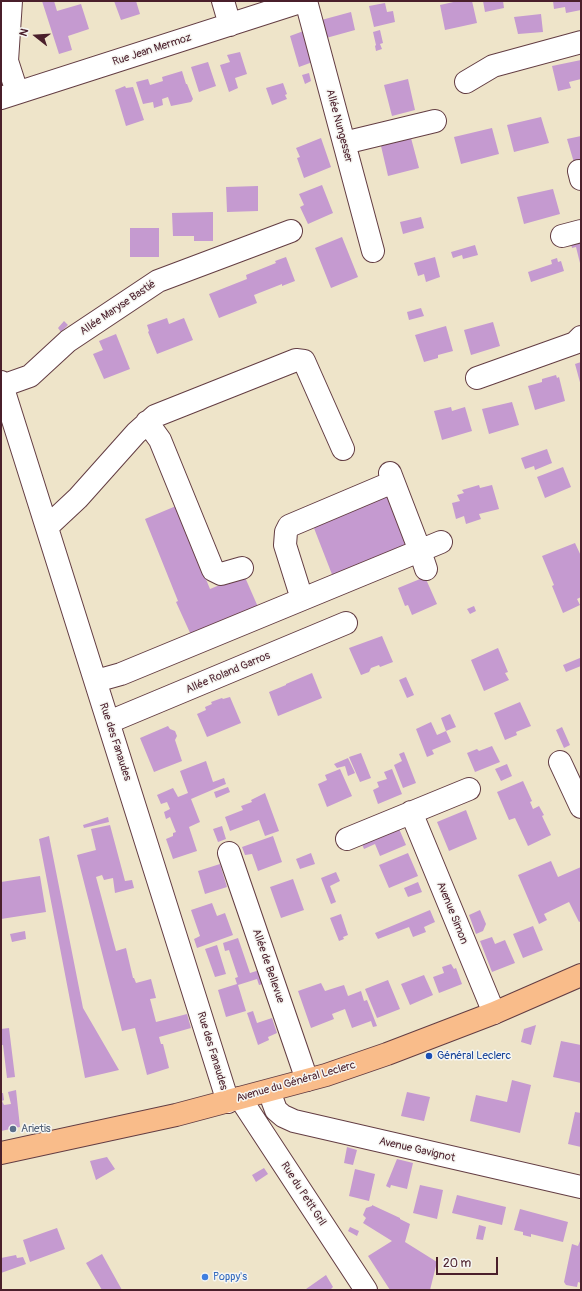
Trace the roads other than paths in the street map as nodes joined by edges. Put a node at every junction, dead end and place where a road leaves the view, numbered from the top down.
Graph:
1 (11, 1) edge
2 (223, 1) edge
3 (304, 1) edge
4 (230, 25) junction
5 (581, 42) edge
6 (466, 82) dead end
7 (9, 95) edge
8 (435, 121) dead end
9 (344, 143) junction
10 (291, 231) dead end
11 (373, 251) dead end
12 (581, 337) edge
13 (477, 378) dead end
14 (2, 384) edge
15 (142, 427) junction
16 (344, 448) dead end
17 (47, 527) junction
18 (441, 542) dead end
19 (423, 560) junction
20 (242, 568) dead end
21 (302, 599) junction
22 (346, 623) dead end
23 (96, 681) junction
24 (109, 722) junction
25 (560, 762) dead end
26 (469, 789) dead end
27 (581, 807) edge
28 (411, 812) junction
29 (347, 840) dead end
30 (229, 852) dead end
31 (581, 975) edge
32 (494, 1013) junction
33 (307, 1080) junction
34 (269, 1091) junction
35 (234, 1100) junction
36 (1, 1153) edge
37 (581, 1187) edge
38 (366, 1290) edge

1 - 7 street
2 - 4 street
3 - 4 street, Rue Jean Mermoz
3 - 9 street, Allée Nungesser
4 - 7 street, Rue Jean Mermoz
5 - 6 street
8 - 9 street
9 - 11 street, Allée Nungesser
10 - 14 street, Allée Maryse Bastié
12 - 13 street
14 - 17 street, Rue des Fanaudes
15 - 16 street
15 - 17 street
15 - 20 street
17 - 23 street, Rue des Fanaudes
18 - 19 street
19 - 21 street
19 - 21 street
21 - 23 street
22 - 24 street, Allée Roland Garros
23 - 24 street, Rue des Fanaudes
24 - 35 street, Rue des Fanaudes
25 - 27 street
26 - 28 street
28 - 29 street
28 - 32 street, Avenue Simon
30 - 33 street, Allée de Bellevue
31 - 32 main road, Avenue du Général Leclerc
32 - 33 main road, Avenue du Général Leclerc
33 - 34 main road, Avenue du Général Leclerc
34 - 35 main road, Avenue du Général Leclerc
34 - 37 street, Avenue Gavignot
35 - 36 main road, Avenue du Général Leclerc
35 - 38 street, Rue du Petit Gril

